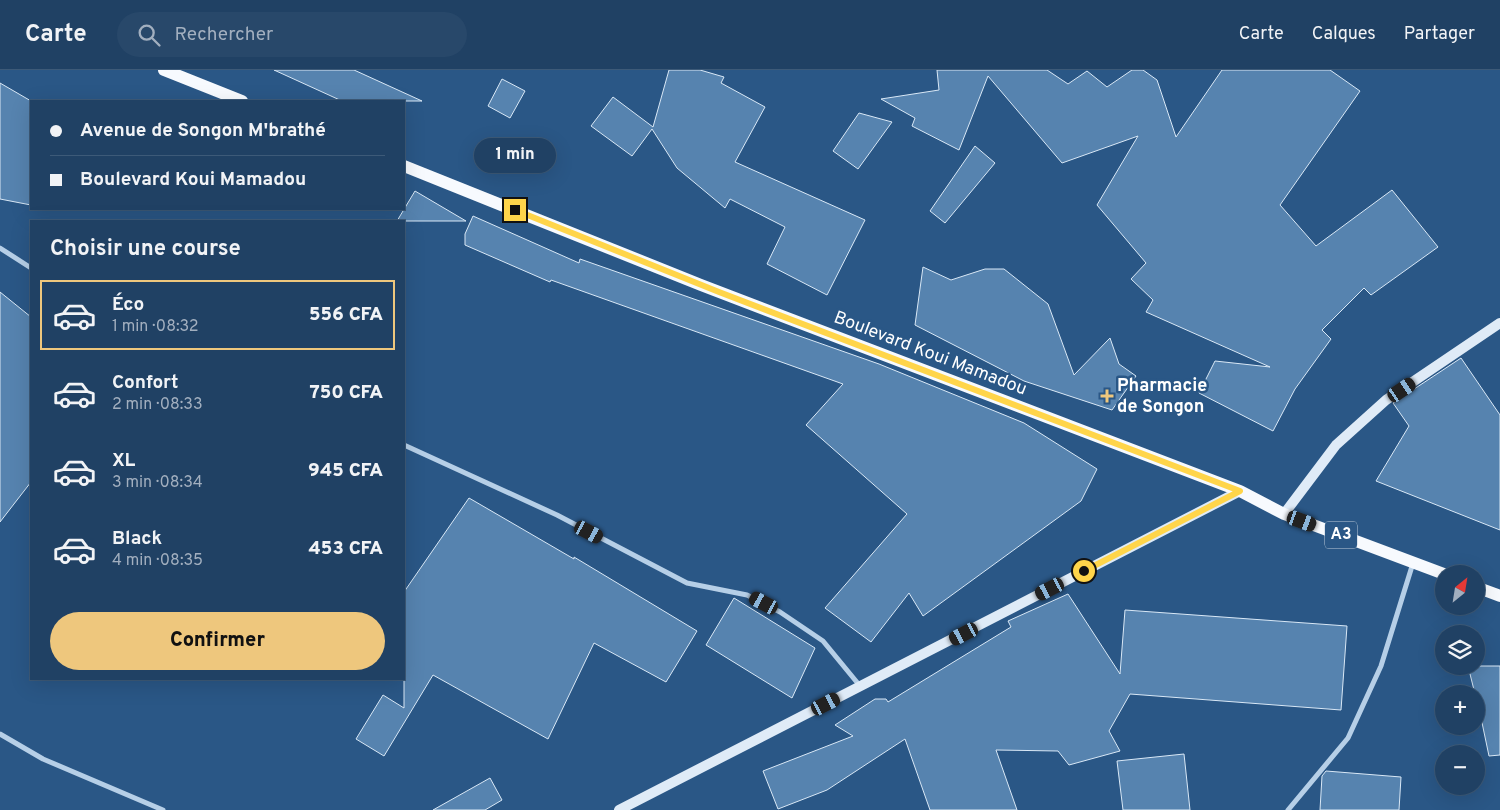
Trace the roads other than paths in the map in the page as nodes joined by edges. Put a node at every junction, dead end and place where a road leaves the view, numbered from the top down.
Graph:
1 (164, 70) edge
2 (239, 100) edge
3 (405, 166) edge
4 (0, 248) edge
5 (30, 267) edge
6 (1500, 323) edge
7 (405, 444) edge
8 (1240, 491) junction
9 (1284, 514) junction
10 (1414, 562) junction
11 (1435, 570) edge
12 (1485, 590) edge
13 (1500, 596) edge
14 (860, 687) junction
15 (0, 734) edge
16 (163, 810) edge
17 (619, 810) edge
18 (1288, 810) edge

1 - 2 main road
3 - 8 main road, Boulevard Koui Mamadou / A3
4 - 5 street
6 - 9 street
7 - 14 street
8 - 9 main road, Boulevard Koui Mamadou / A3
8 - 14 street
9 - 10 main road, Boulevard Koui Mamadou / A3
10 - 11 main road, Boulevard Koui Mamadou / A3
10 - 18 street
12 - 13 main road
14 - 17 street
15 - 16 street

